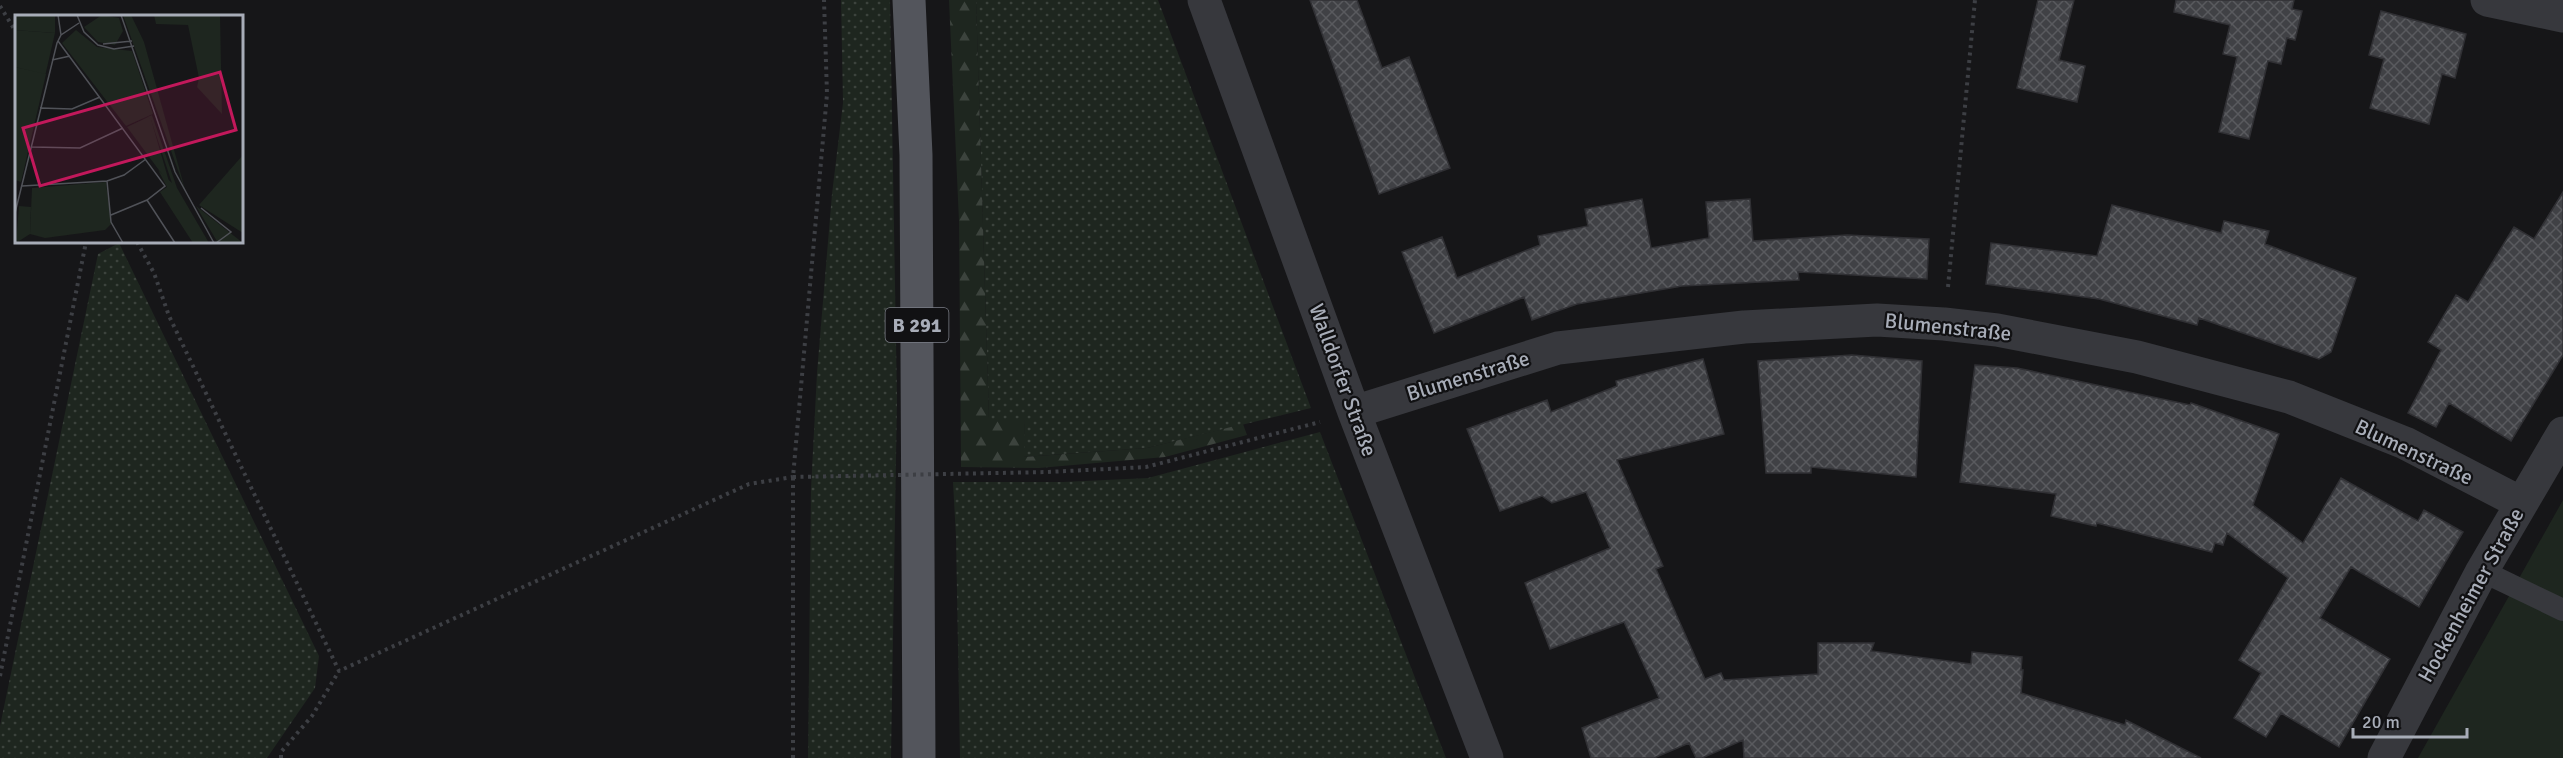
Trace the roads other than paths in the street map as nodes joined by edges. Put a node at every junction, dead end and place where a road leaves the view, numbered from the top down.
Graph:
1 (909, 0) edge
2 (1204, 0) edge
3 (2487, 0) edge
4 (2563, 16) edge
5 (1354, 412) junction
6 (2563, 433) edge
7 (2521, 503) junction
8 (2482, 571) junction
9 (2563, 610) edge
10 (919, 758) edge
11 (1487, 758) edge
12 (2384, 758) edge

1 - 10 main road, B 291
2 - 5 street, Walldorfer Straße
3 - 4 street
5 - 7 street, Blumenstraße
5 - 11 street, Walldorfer Straße
6 - 7 street, Hockenheimer Straße
7 - 8 street, Hockenheimer Straße
8 - 9 lane
8 - 12 street, Hockenheimer Straße

